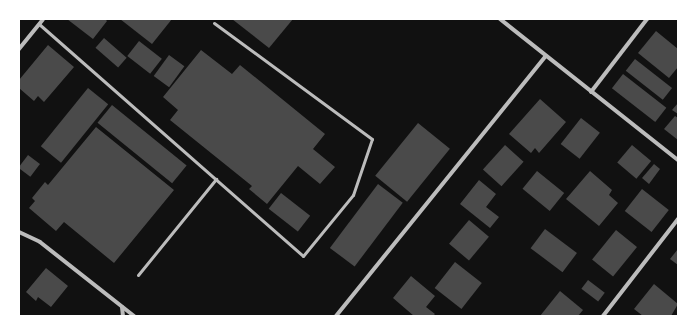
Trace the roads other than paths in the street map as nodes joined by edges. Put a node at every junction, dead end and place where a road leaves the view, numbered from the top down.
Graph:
1 (43, 19) edge
2 (500, 19) edge
3 (647, 19) edge
4 (214, 23) dead end
5 (39, 24) junction
6 (19, 49) edge
7 (546, 56) junction
8 (591, 92) junction
9 (678, 160) edge
10 (216, 179) junction
11 (678, 219) edge
12 (19, 232) edge
13 (138, 274) dead end
14 (122, 307) junction
15 (123, 316) edge
16 (134, 316) edge
17 (336, 316) edge
18 (603, 316) edge

1 - 5 street
2 - 7 street
3 - 8 street
4 - 10 lane
5 - 6 street
5 - 10 lane
7 - 8 street
7 - 17 street
8 - 9 street
10 - 13 lane
11 - 18 street
12 - 14 street
14 - 15 street
14 - 16 street

